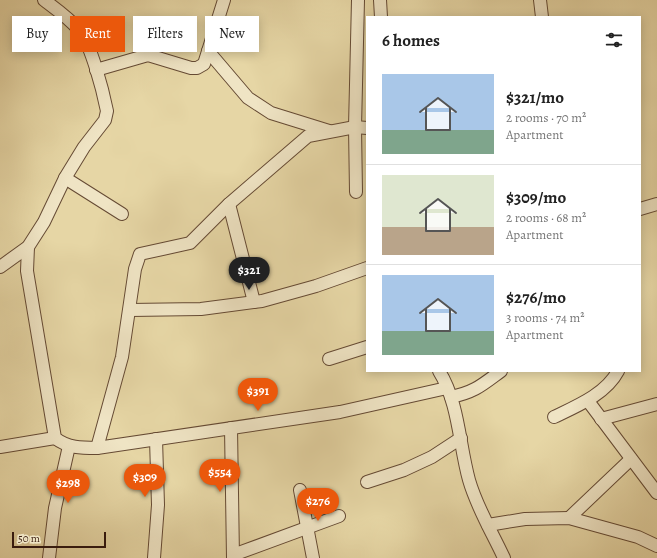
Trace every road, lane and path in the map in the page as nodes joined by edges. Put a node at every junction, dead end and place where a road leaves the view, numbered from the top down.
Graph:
1 (44, 0) edge
2 (224, 0) edge
3 (358, 0) edge
4 (380, 0) edge
5 (540, 0) edge
6 (219, 16) edge
7 (381, 16) edge
8 (542, 16) edge
9 (207, 52) edge
10 (210, 52) edge
11 (96, 70) junction
12 (361, 127) edge
13 (330, 132) junction
14 (65, 178) junction
15 (356, 192) dead end
16 (229, 204) junction
17 (657, 204) edge
18 (641, 209) edge
19 (122, 214) dead end
20 (28, 247) junction
21 (0, 267) edge
22 (366, 268) edge
23 (254, 302) junction
24 (130, 310) junction
25 (366, 347) edge
26 (329, 359) dead end
27 (439, 372) edge
28 (500, 372) edge
29 (617, 372) edge
30 (449, 393) junction
31 (588, 401) junction
32 (657, 404) edge
33 (554, 417) dead end
34 (601, 419) junction
35 (231, 428) junction
36 (55, 438) junction
37 (461, 438) junction
38 (156, 439) junction
39 (69, 446) junction
40 (0, 447) edge
41 (97, 448) junction
42 (631, 459) junction
43 (367, 482) dead end
44 (300, 490) dead end
45 (657, 493) edge
46 (339, 516) dead end
47 (569, 518) junction
48 (488, 525) junction
49 (306, 528) junction
50 (657, 546) edge
51 (233, 557) edge
52 (49, 558) edge
53 (154, 558) edge
54 (312, 558) edge
55 (504, 558) edge

1 - 11 street
2 - 6 street
3 - 12 street
4 - 7 street
5 - 8 street
9 - 11 street
10 - 13 street
11 - 14 street
12 - 13 street
12 - 15 street
13 - 16 street
14 - 19 street
14 - 20 street
16 - 23 street
16 - 24 street
17 - 18 street
20 - 21 street
20 - 36 street
22 - 23 street
23 - 24 street
24 - 41 street
25 - 26 street
27 - 30 street
28 - 30 street
29 - 31 street
30 - 35 street
30 - 37 street
31 - 33 street
31 - 34 street
32 - 34 street
34 - 42 street
35 - 38 street
35 - 51 street
36 - 39 street
36 - 40 street
37 - 43 street
37 - 48 street
38 - 41 street
38 - 53 street
39 - 41 street
39 - 52 street
42 - 45 street
42 - 47 street
44 - 49 street
46 - 49 street
47 - 48 street
47 - 50 street
48 - 55 street
49 - 51 street
49 - 54 street

